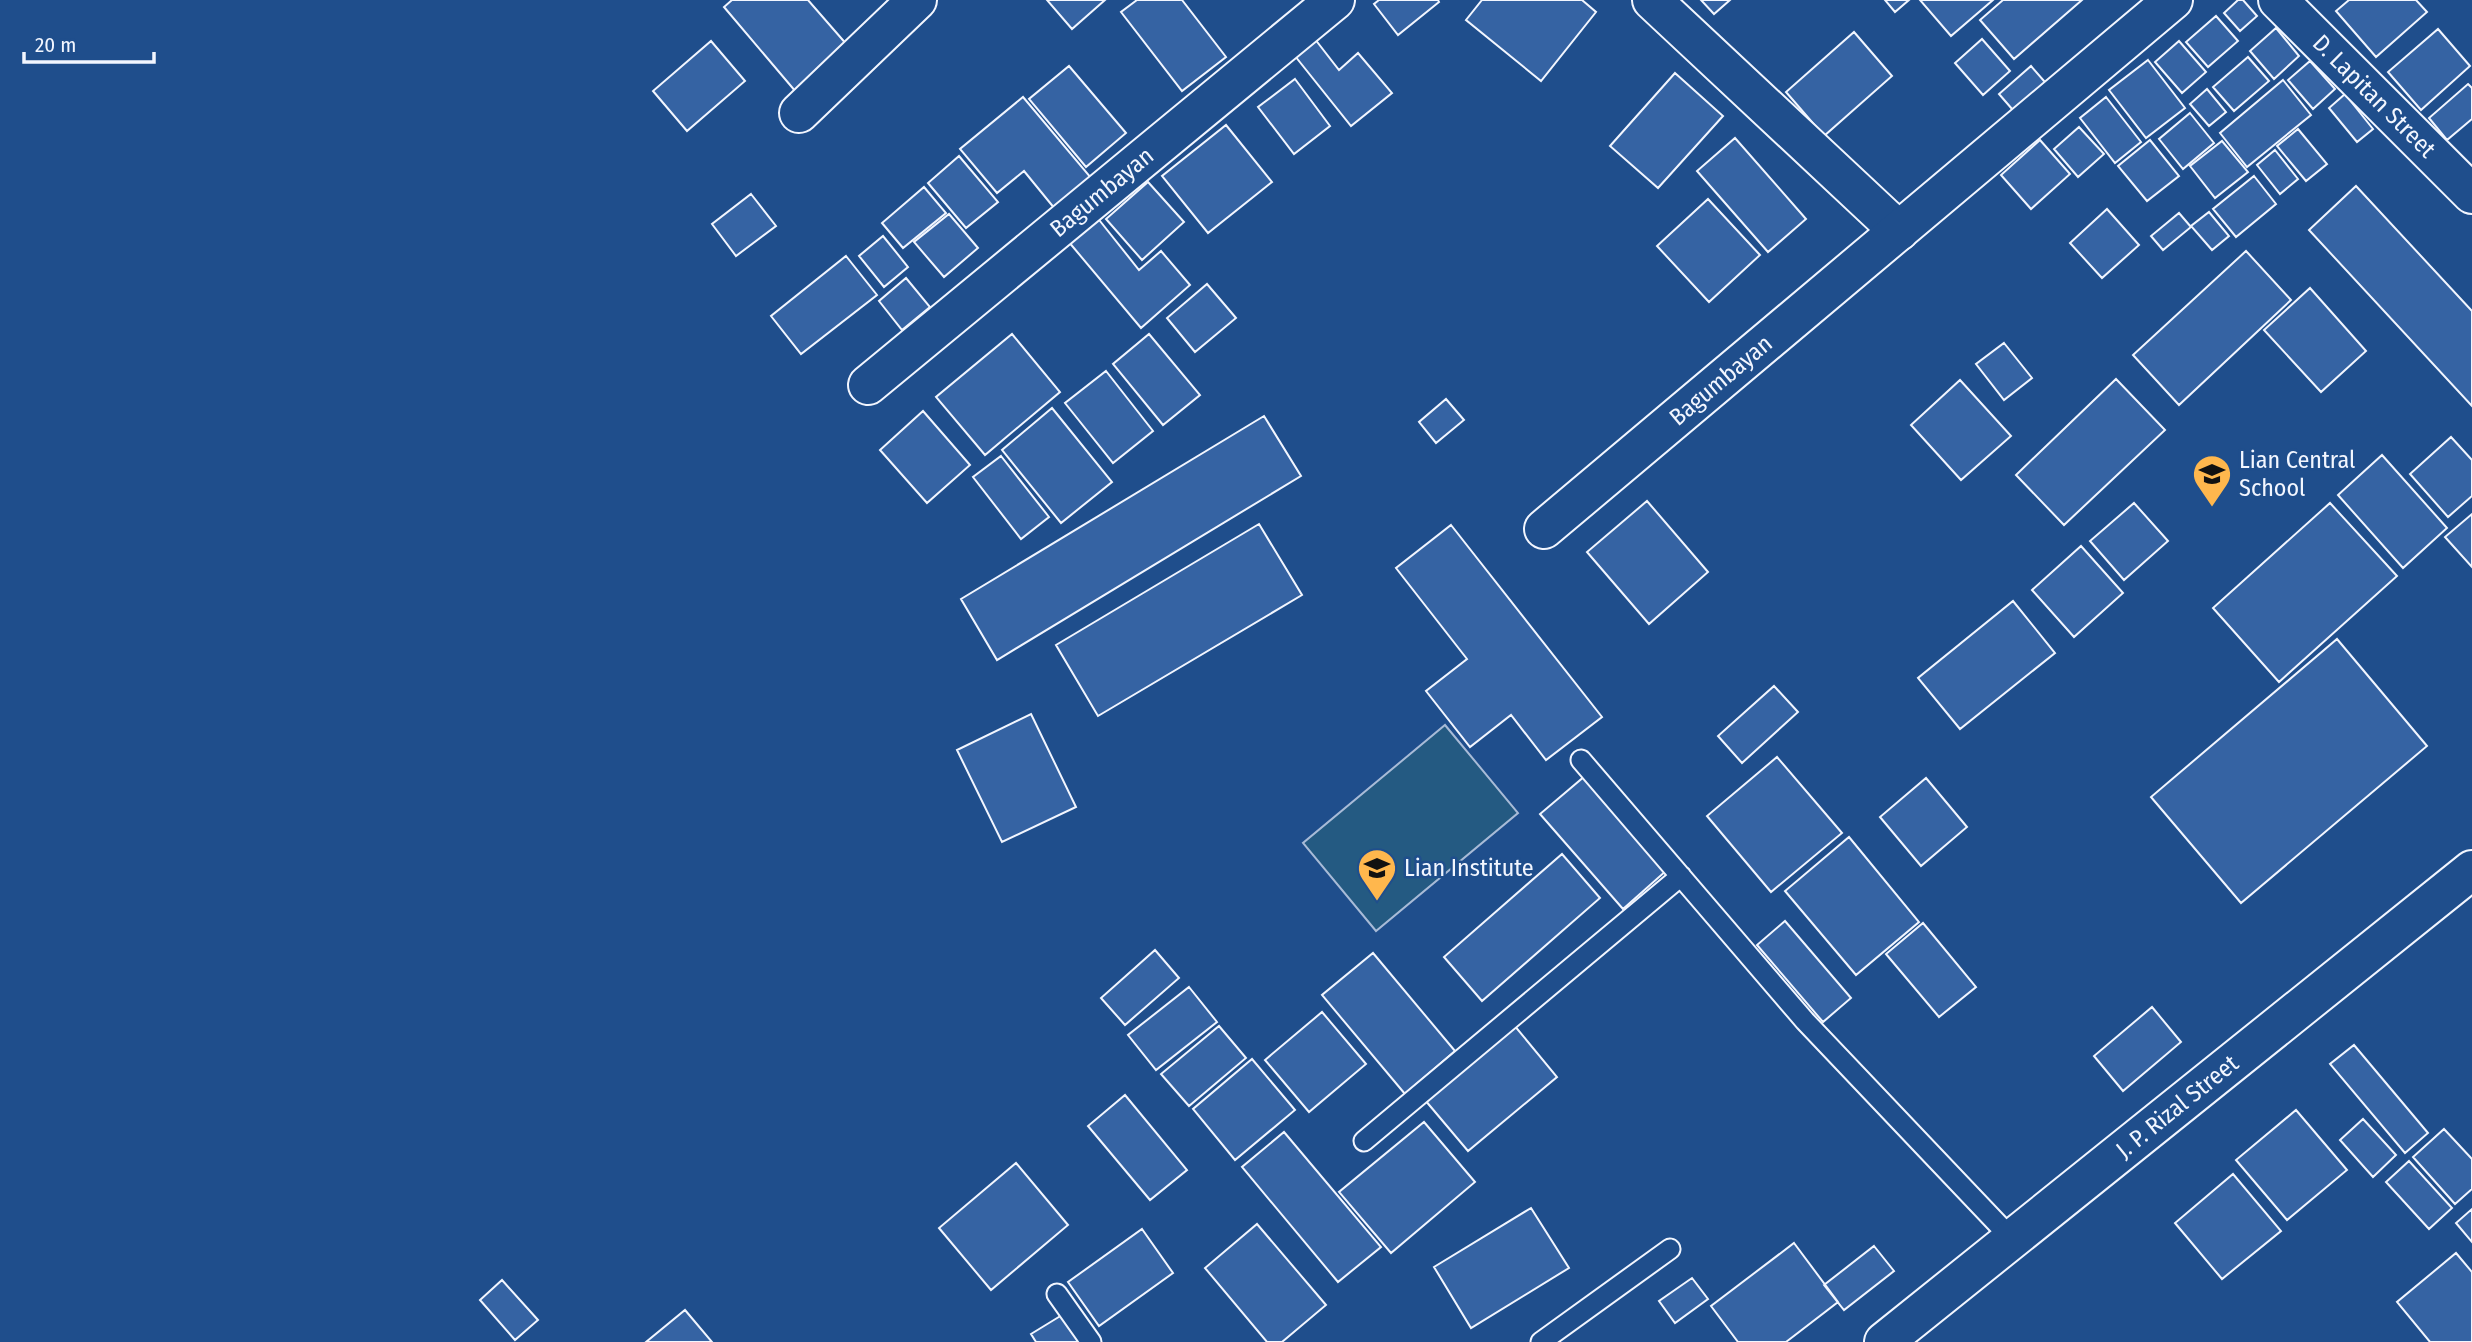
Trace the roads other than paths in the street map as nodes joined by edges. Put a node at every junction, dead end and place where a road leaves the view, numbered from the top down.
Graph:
1 (917, 0) edge
2 (1335, 0) edge
3 (1652, 0) edge
4 (2173, 0) edge
5 (2278, 0) edge
6 (799, 113) dead end
7 (2472, 194) edge
8 (1899, 231) junction
9 (868, 386) dead end
10 (1544, 528) dead end
11 (1581, 760) dead end
12 (2472, 870) edge
13 (1681, 876) junction
14 (1364, 1141) dead end
15 (2013, 1240) junction
16 (1670, 1249) dead end
17 (1057, 1294) dead end
18 (1091, 1342) edge
19 (1541, 1342) edge
20 (1884, 1342) edge

1 - 6 street
2 - 9 street, Bagumbayan
3 - 8 street
4 - 8 street, Bagumbayan
5 - 7 street, D. Lapitan Street
8 - 10 street, Bagumbayan
11 - 13 lane
12 - 15 street, J. P. Rizal Street
13 - 14 lane
13 - 15 lane
15 - 20 street, J. P. Rizal Street
16 - 19 lane
17 - 18 lane

